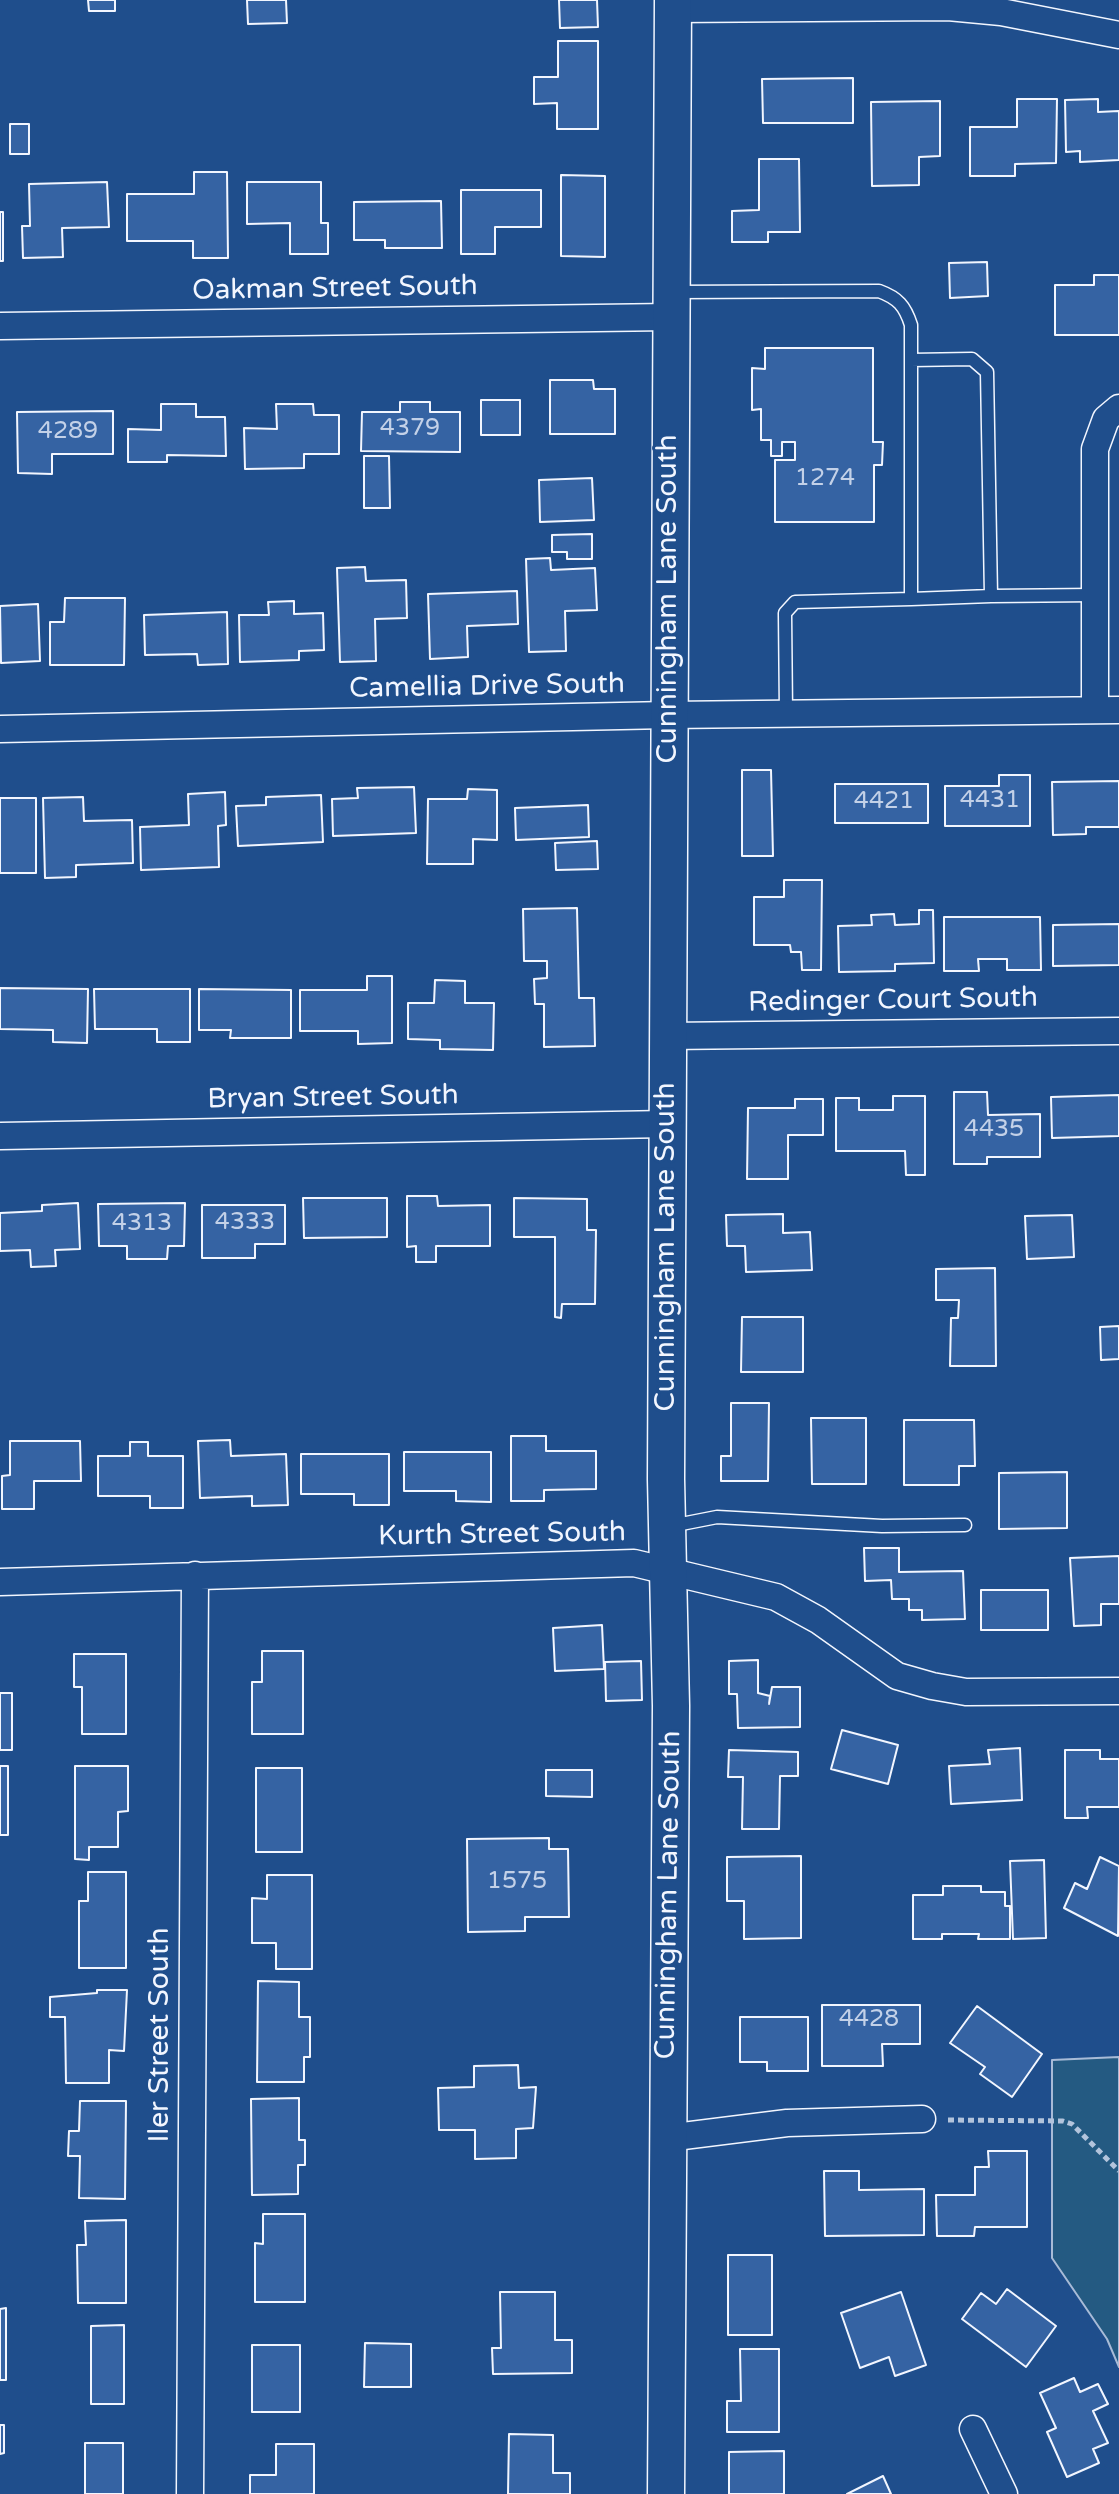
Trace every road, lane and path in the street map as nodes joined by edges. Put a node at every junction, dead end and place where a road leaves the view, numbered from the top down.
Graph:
1 (673, 4) edge
2 (1119, 35) edge
3 (670, 304) junction
4 (0, 326) edge
5 (911, 360) junction
6 (1119, 408) edge
7 (1095, 595) junction
8 (991, 596) junction
9 (911, 599) junction
10 (1107, 710) edge
11 (786, 714) junction
12 (668, 715) junction
13 (0, 729) edge
14 (1119, 1031) edge
15 (667, 1036) junction
16 (667, 1124) junction
17 (0, 1136) edge
18 (965, 1525) dead end
19 (668, 1527) junction
20 (668, 1571) junction
21 (195, 1575) junction
22 (0, 1582) edge
23 (1119, 1691) edge
24 (922, 2119) joint
25 (667, 2138) junction
26 (1119, 2171) edge
27 (973, 2429) dead end
28 (190, 2494) edge
29 (666, 2494) edge
30 (1004, 2494) edge

1 - 2 street
1 - 3 street, Cunningham Lane South
3 - 4 street, Oakman Street South
3 - 5 lane
3 - 12 street, Cunningham Lane South
5 - 8 lane
5 - 9 lane
6 - 7 street
7 - 8 lane
7 - 10 street
8 - 9 lane
9 - 11 lane
10 - 11 street, Camellia Drive South
11 - 12 street, Camellia Drive South
12 - 13 street, Camellia Drive South
12 - 15 street, Cunningham Lane South
14 - 15 street, Redinger Court South
15 - 16 street, Cunningham Lane South
16 - 17 street, Bryan Street South
16 - 19 street, Cunningham Lane South
18 - 19 lane
19 - 20 street, Cunningham Lane South
20 - 21 street, Kurth Street South
20 - 23 street, Kurth Street South
20 - 25 street, Cunningham Lane South
21 - 22 street, Kurth Street South
21 - 28 street, Iler Street South
24 - 25 street
24 - 26 path
25 - 29 street, Cunningham Lane South
27 - 30 street

